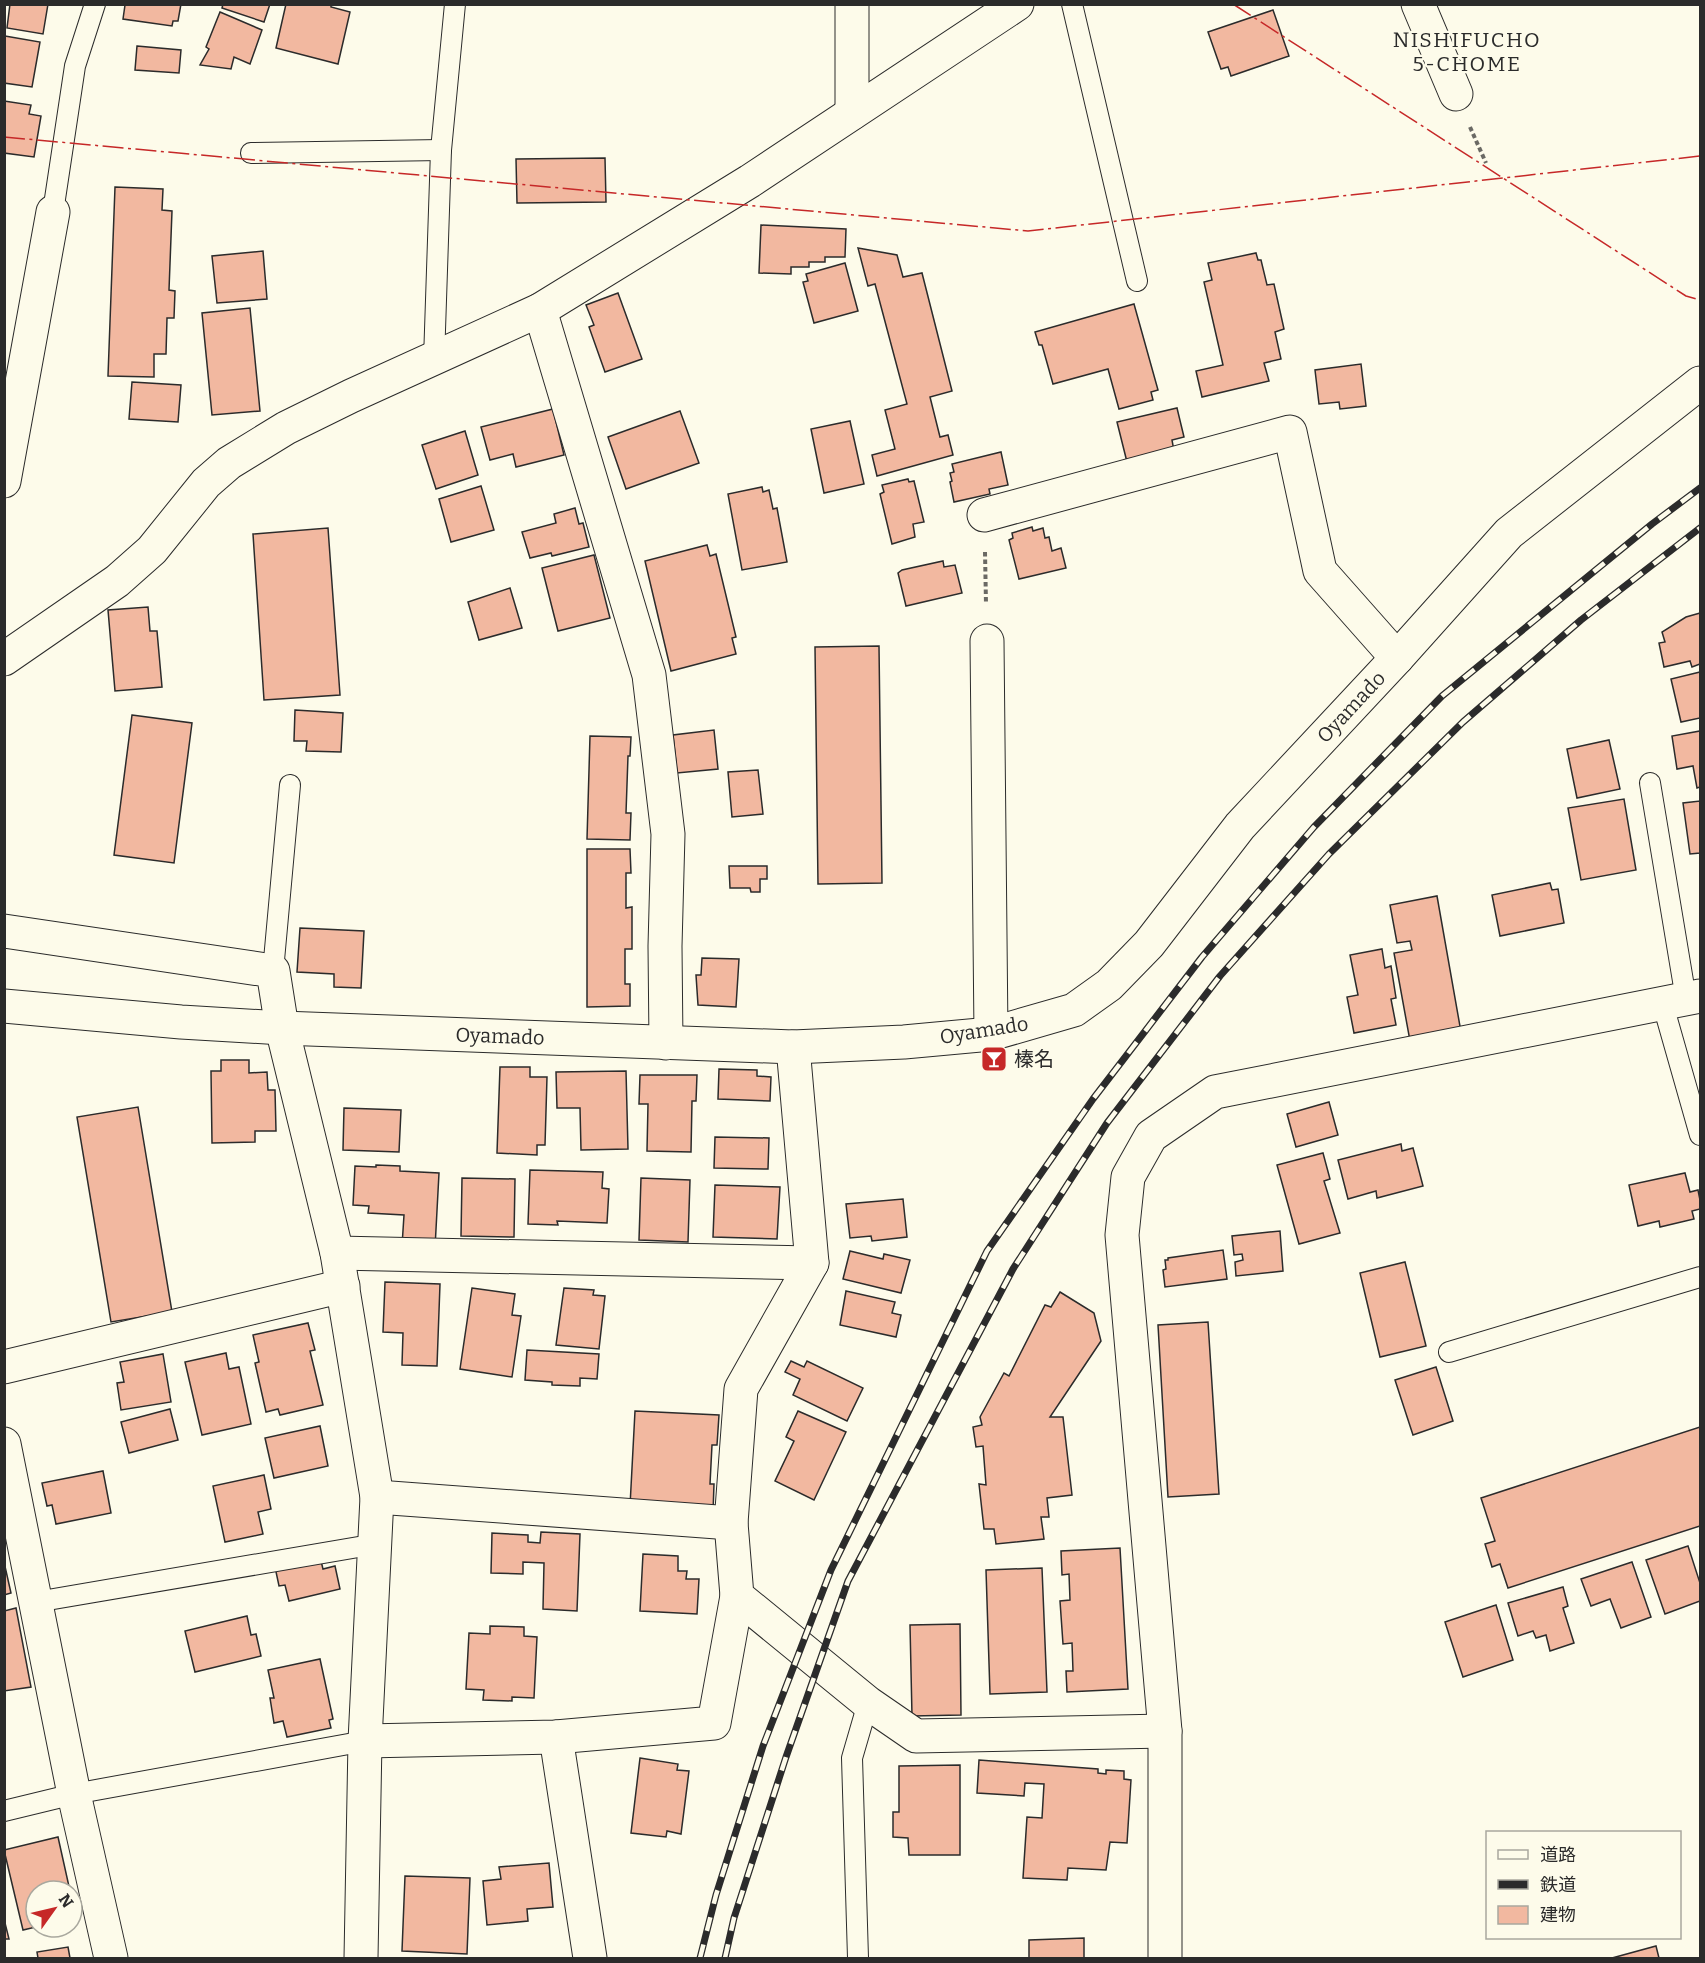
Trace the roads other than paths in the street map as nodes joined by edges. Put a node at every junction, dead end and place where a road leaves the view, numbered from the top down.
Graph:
1 (95, 4) edge
2 (455, 4) edge
3 (852, 4) edge
4 (1017, 4) edge
5 (1072, 4) edge
6 (1418, 4) edge
7 (1456, 94) dead end
8 (852, 113) junction
9 (441, 150) junction
10 (251, 153) dead end
11 (53, 212) joint
12 (1137, 281) dead end
13 (540, 310) junction
14 (434, 360) junction
15 (1701, 383) edge
16 (4, 481) edge
17 (984, 515) dead end
18 (987, 641) dead end
19 (4, 658) edge
20 (1397, 658) junction
21 (1650, 783) dead end
22 (290, 785) dead end
23 (4, 931) edge
24 (273, 971) junction
25 (1683, 1000) edge
26 (4, 1006) edge
27 (282, 1028) junction
28 (991, 1034) junction
29 (666, 1043) junction
30 (793, 1047) junction
31 (1701, 1135) edge
32 (337, 1253) junction
33 (812, 1263) junction
34 (1701, 1277) edge
35 (343, 1286) junction
36 (1449, 1352) dead end
37 (4, 1367) edge
38 (4, 1444) edge
39 (377, 1497) junction
40 (730, 1523) junction
41 (376, 1544) junction
42 (737, 1596) junction
43 (36, 1602) junction
44 (868, 1703) junction
45 (1165, 1731) junction
46 (556, 1737) junction
47 (365, 1741) junction
48 (74, 1794) junction
49 (4, 1811) edge
50 (111, 1959) edge
51 (361, 1959) edge
52 (590, 1959) edge
53 (858, 1959) edge
54 (1165, 1959) edge

1 - 11 lane
2 - 9 lane
3 - 8 street
4 - 8 street
5 - 12 lane
6 - 7 street
8 - 13 street
9 - 10 lane
9 - 14 lane
11 - 16 street
13 - 14 street
13 - 29 street
14 - 19 street
15 - 20 street, Oyamado
17 - 20 street
18 - 28 street
20 - 28 street, Oyamado
21 - 25 lane
22 - 24 lane
23 - 24 street
24 - 27 street
25 - 31 lane
25 - 45 street
26 - 27 street, Oyamado
27 - 29 street, Oyamado
27 - 32 street
28 - 30 street, Oyamado
29 - 30 street, Oyamado
30 - 33 street
32 - 33 street
32 - 35 street
33 - 40 street
34 - 36 lane
35 - 37 street
35 - 39 street
38 - 43 street
39 - 40 street
39 - 41 street
40 - 42 street
41 - 43 lane
41 - 47 street
42 - 44 street
42 - 46 street
43 - 48 street
44 - 45 street
44 - 53 lane
45 - 54 street
46 - 47 street
46 - 52 street
47 - 48 lane
47 - 51 street
48 - 49 lane
48 - 50 street

